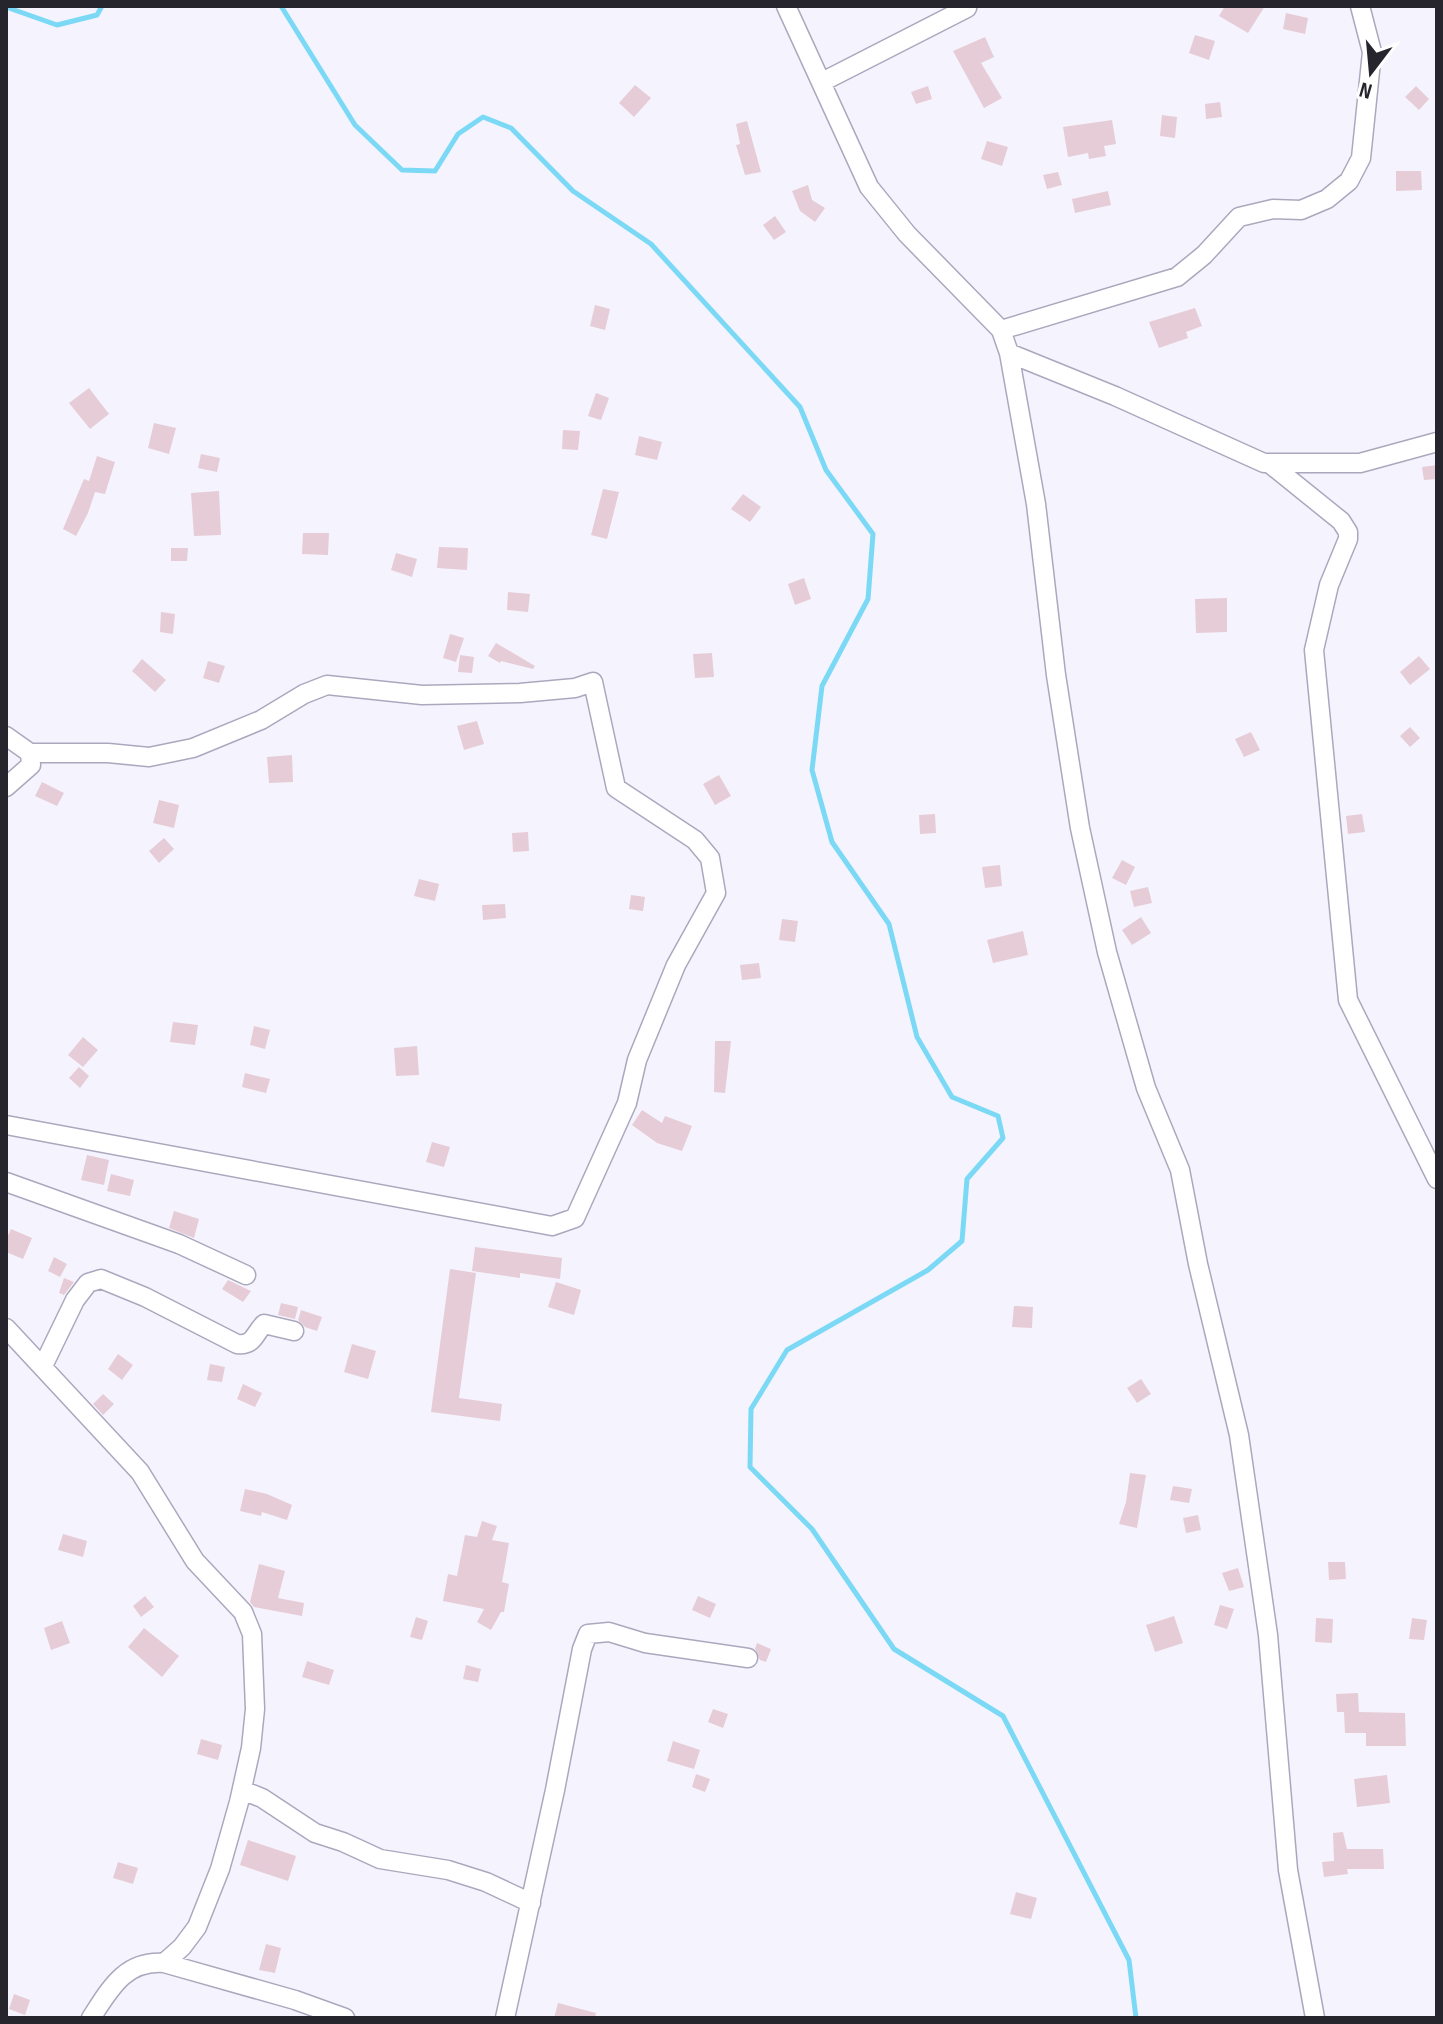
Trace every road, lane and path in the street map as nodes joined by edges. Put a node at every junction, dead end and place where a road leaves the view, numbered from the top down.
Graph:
1 (786, 6) edge
2 (1360, 6) edge
3 (967, 8) dead end
4 (822, 82) junction
5 (1001, 330) junction
6 (1009, 353) junction
7 (1437, 442) edge
8 (1269, 463) junction
9 (6, 736) edge
10 (30, 753) junction
11 (6, 787) edge
12 (6, 1125) edge
13 (1437, 1179) edge
14 (6, 1182) edge
15 (246, 1275) dead end
16 (6, 1328) edge
17 (294, 1331) dead end
18 (43, 1366) junction
19 (748, 1658) dead end
20 (242, 1790) junction
21 (531, 1903) junction
22 (164, 1963) junction
23 (91, 2018) edge
24 (345, 2018) edge
25 (505, 2018) edge
26 (1315, 2018) edge

1 - 4 street
2 - 5 street
3 - 4 street
4 - 5 street
5 - 6 street
6 - 8 street
6 - 26 street
7 - 8 street
8 - 13 street
9 - 10 street
10 - 11 street
10 - 12 street
14 - 15 street
16 - 18 street
17 - 18 street
18 - 20 street
19 - 21 street
20 - 21 street
20 - 22 street
21 - 25 street
22 - 23 street
22 - 24 street

